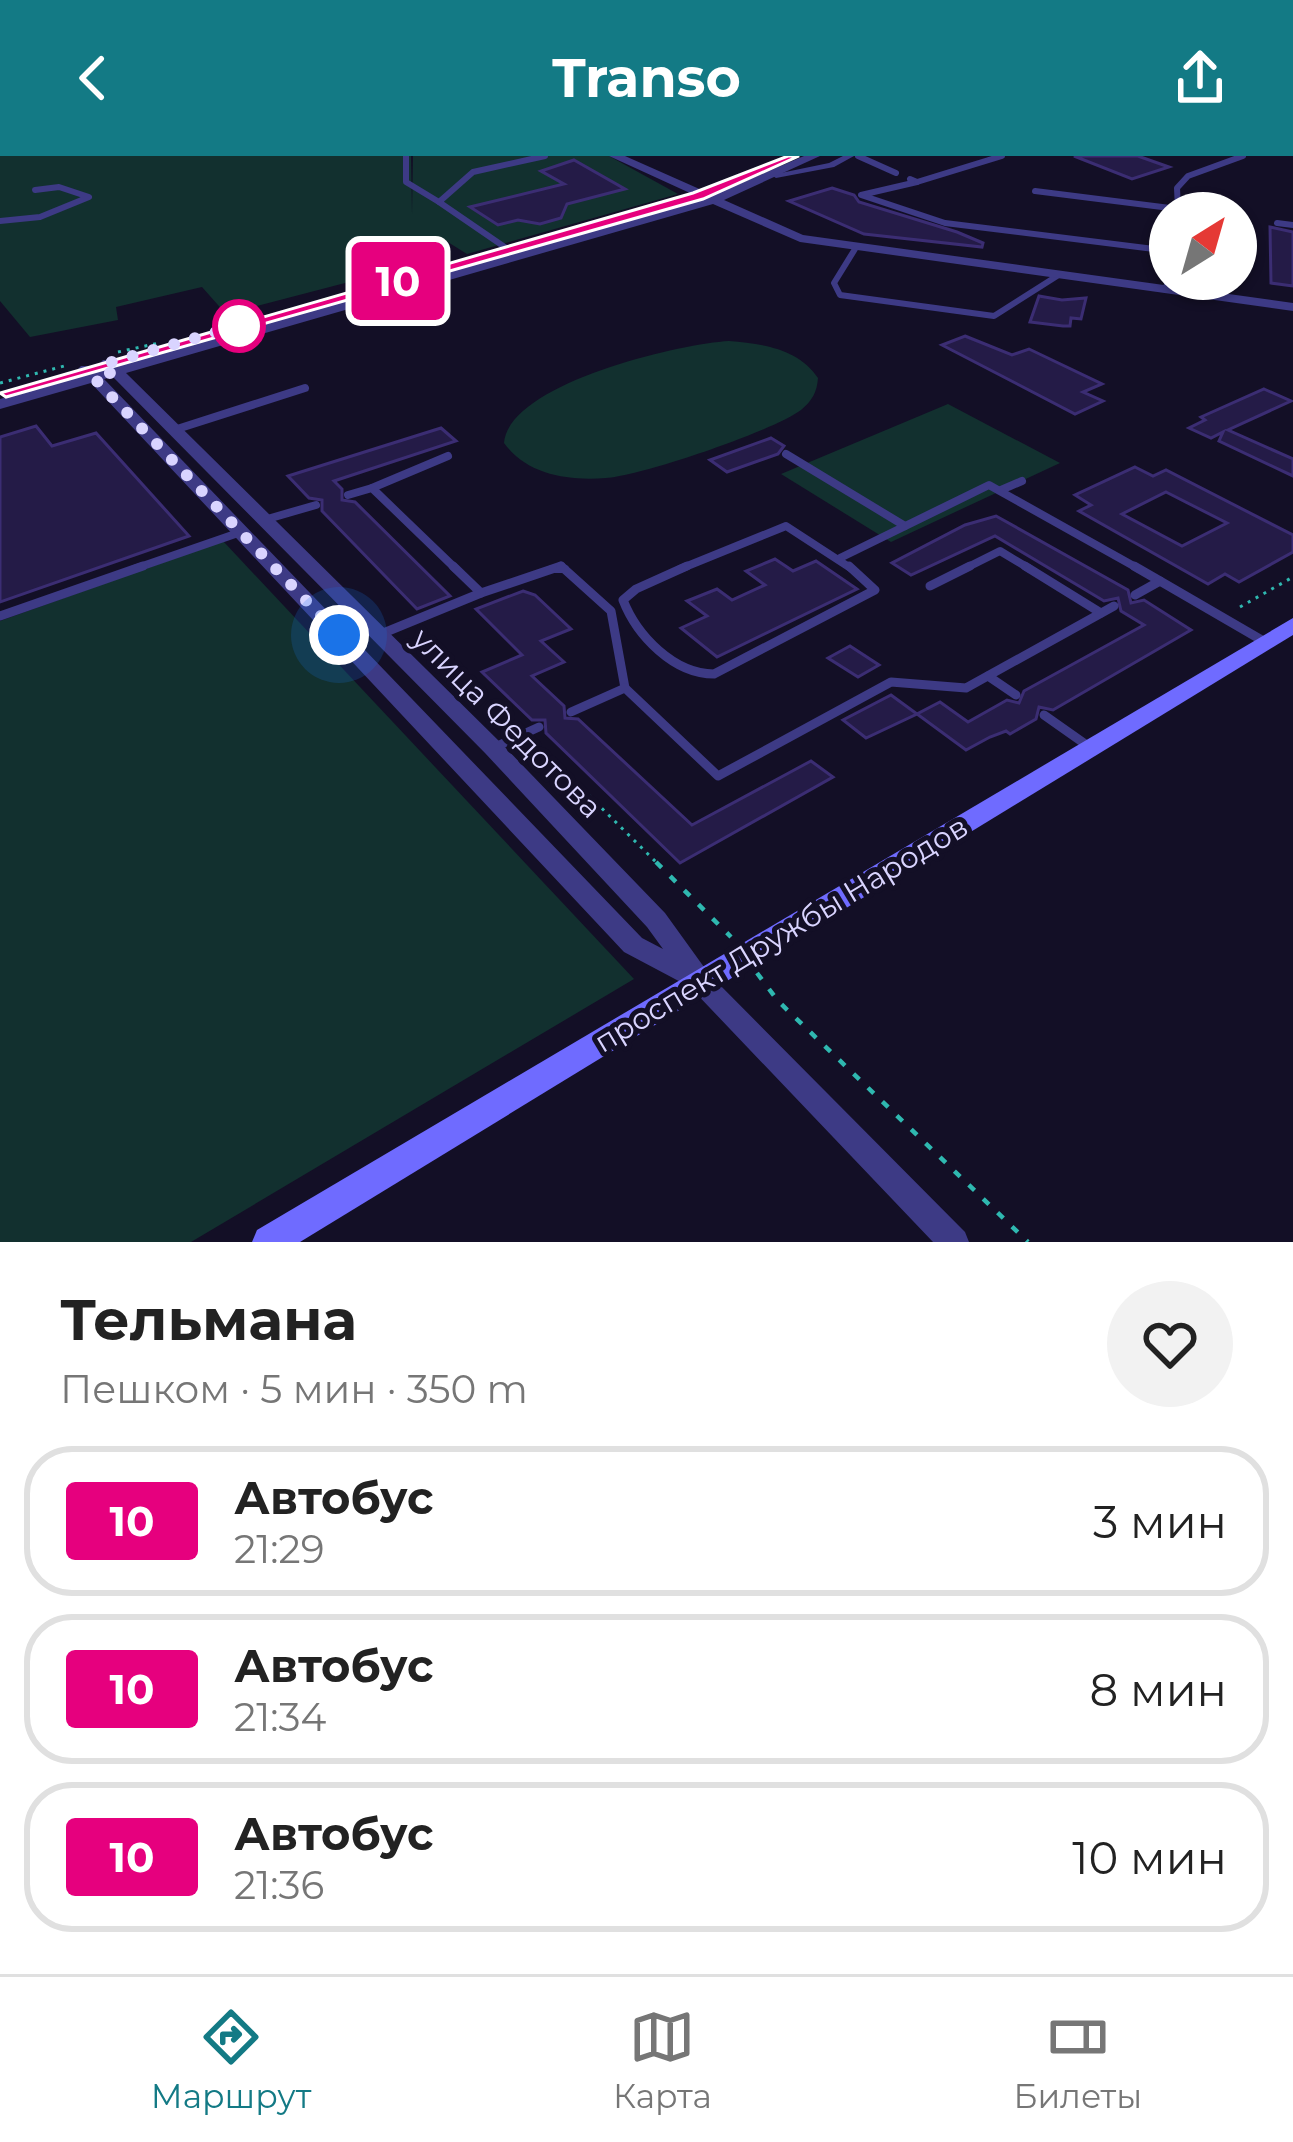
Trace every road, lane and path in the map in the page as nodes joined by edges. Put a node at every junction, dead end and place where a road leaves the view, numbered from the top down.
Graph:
1 (545, 156) edge
2 (616, 156) edge
3 (792, 156) edge
4 (814, 156) edge
5 (854, 156) edge
6 (1002, 156) edge
7 (1243, 156) edge
8 (409, 157) edge
9 (896, 173) dead end
10 (776, 176) junction
11 (35, 190) dead end
12 (1035, 191) dead end
13 (1177, 192) edge
14 (704, 199) junction
15 (439, 202) junction
16 (1149, 207) edge
17 (0, 221) edge
18 (1277, 223) dead end
19 (1293, 225) edge
20 (1149, 248) edge
21 (855, 249) junction
22 (509, 250) junction
23 (1057, 276) junction
24 (1149, 288) edge
25 (1241, 300) edge
26 (1293, 307) edge
27 (101, 370) junction
28 (305, 388) dead end
29 (0, 393) edge
30 (0, 404) edge
31 (174, 430) junction
32 (786, 454) dead end
33 (448, 456) dead end
34 (1022, 481) dead end
35 (372, 488) junction
36 (1001, 490) junction
37 (348, 495) dead end
38 (316, 505) dead end
39 (264, 520) junction
40 (905, 526) junction
41 (241, 532) junction
42 (840, 558) junction
43 (1293, 577) edge
44 (1160, 581) junction
45 (930, 586) dead end
46 (481, 593) junction
47 (1135, 595) dead end
48 (1114, 607) dead end
49 (1102, 613) junction
50 (0, 616) edge
51 (1222, 617) junction
52 (1293, 625) edge
53 (378, 635) junction
54 (1265, 642) junction
55 (988, 676) junction
56 (625, 688) junction
57 (1016, 695) dead end
58 (571, 712) dead end
59 (1044, 715) dead end
60 (539, 727) dead end
61 (526, 733) junction
62 (493, 748) junction
63 (1092, 748) junction
64 (748, 953) junction
65 (700, 981) junction
66 (269, 1242) edge
67 (954, 1242) edge
68 (1028, 1242) edge

1 - 15 lane
2 - 14 street
3 - 14 street
4 - 10 street
5 - 9 lane
5 - 10 street
6 - 20 lane
7 - 13 lane
8 - 15 lane
10 - 14 street
11 - 17 lane
12 - 16 lane
14 - 21 street
14 - 22 street
14 - 27 street
15 - 22 lane
18 - 19 lane
21 - 23 street
21 - 23 lane
22 - 27 street
23 - 24 street
25 - 26 street
27 - 29 street
27 - 30 street
27 - 31 street, улица Федотова
27 - 41 street
28 - 31 lane
31 - 39 street, улица Федотова
32 - 40 lane
33 - 35 lane
34 - 36 lane
35 - 37 lane
35 - 46 lane
36 - 40 lane
36 - 44 lane
38 - 39 lane
39 - 53 street, улица Федотова
40 - 42 lane
41 - 50 lane
41 - 65 street
42 - 42 lane
43 - 51 path
44 - 47 lane
44 - 51 lane
45 - 49 lane
46 - 53 lane
46 - 56 lane
48 - 49 lane
49 - 55 lane
51 - 54 lane
52 - 54 main road, проспект Дружбы Народов
53 - 62 street, улица Федотова
54 - 63 main road, проспект Дружбы Народов
55 - 56 lane
55 - 57 lane
56 - 58 lane
59 - 63 lane
60 - 61 lane
61 - 62 lane
61 - 64 path
62 - 65 street, улица Федотова
63 - 64 main road, проспект Дружбы Народов
64 - 65 main road, проспект Дружбы Народов
64 - 68 path
65 - 66 main road, проспект Дружбы Народов
65 - 67 street

